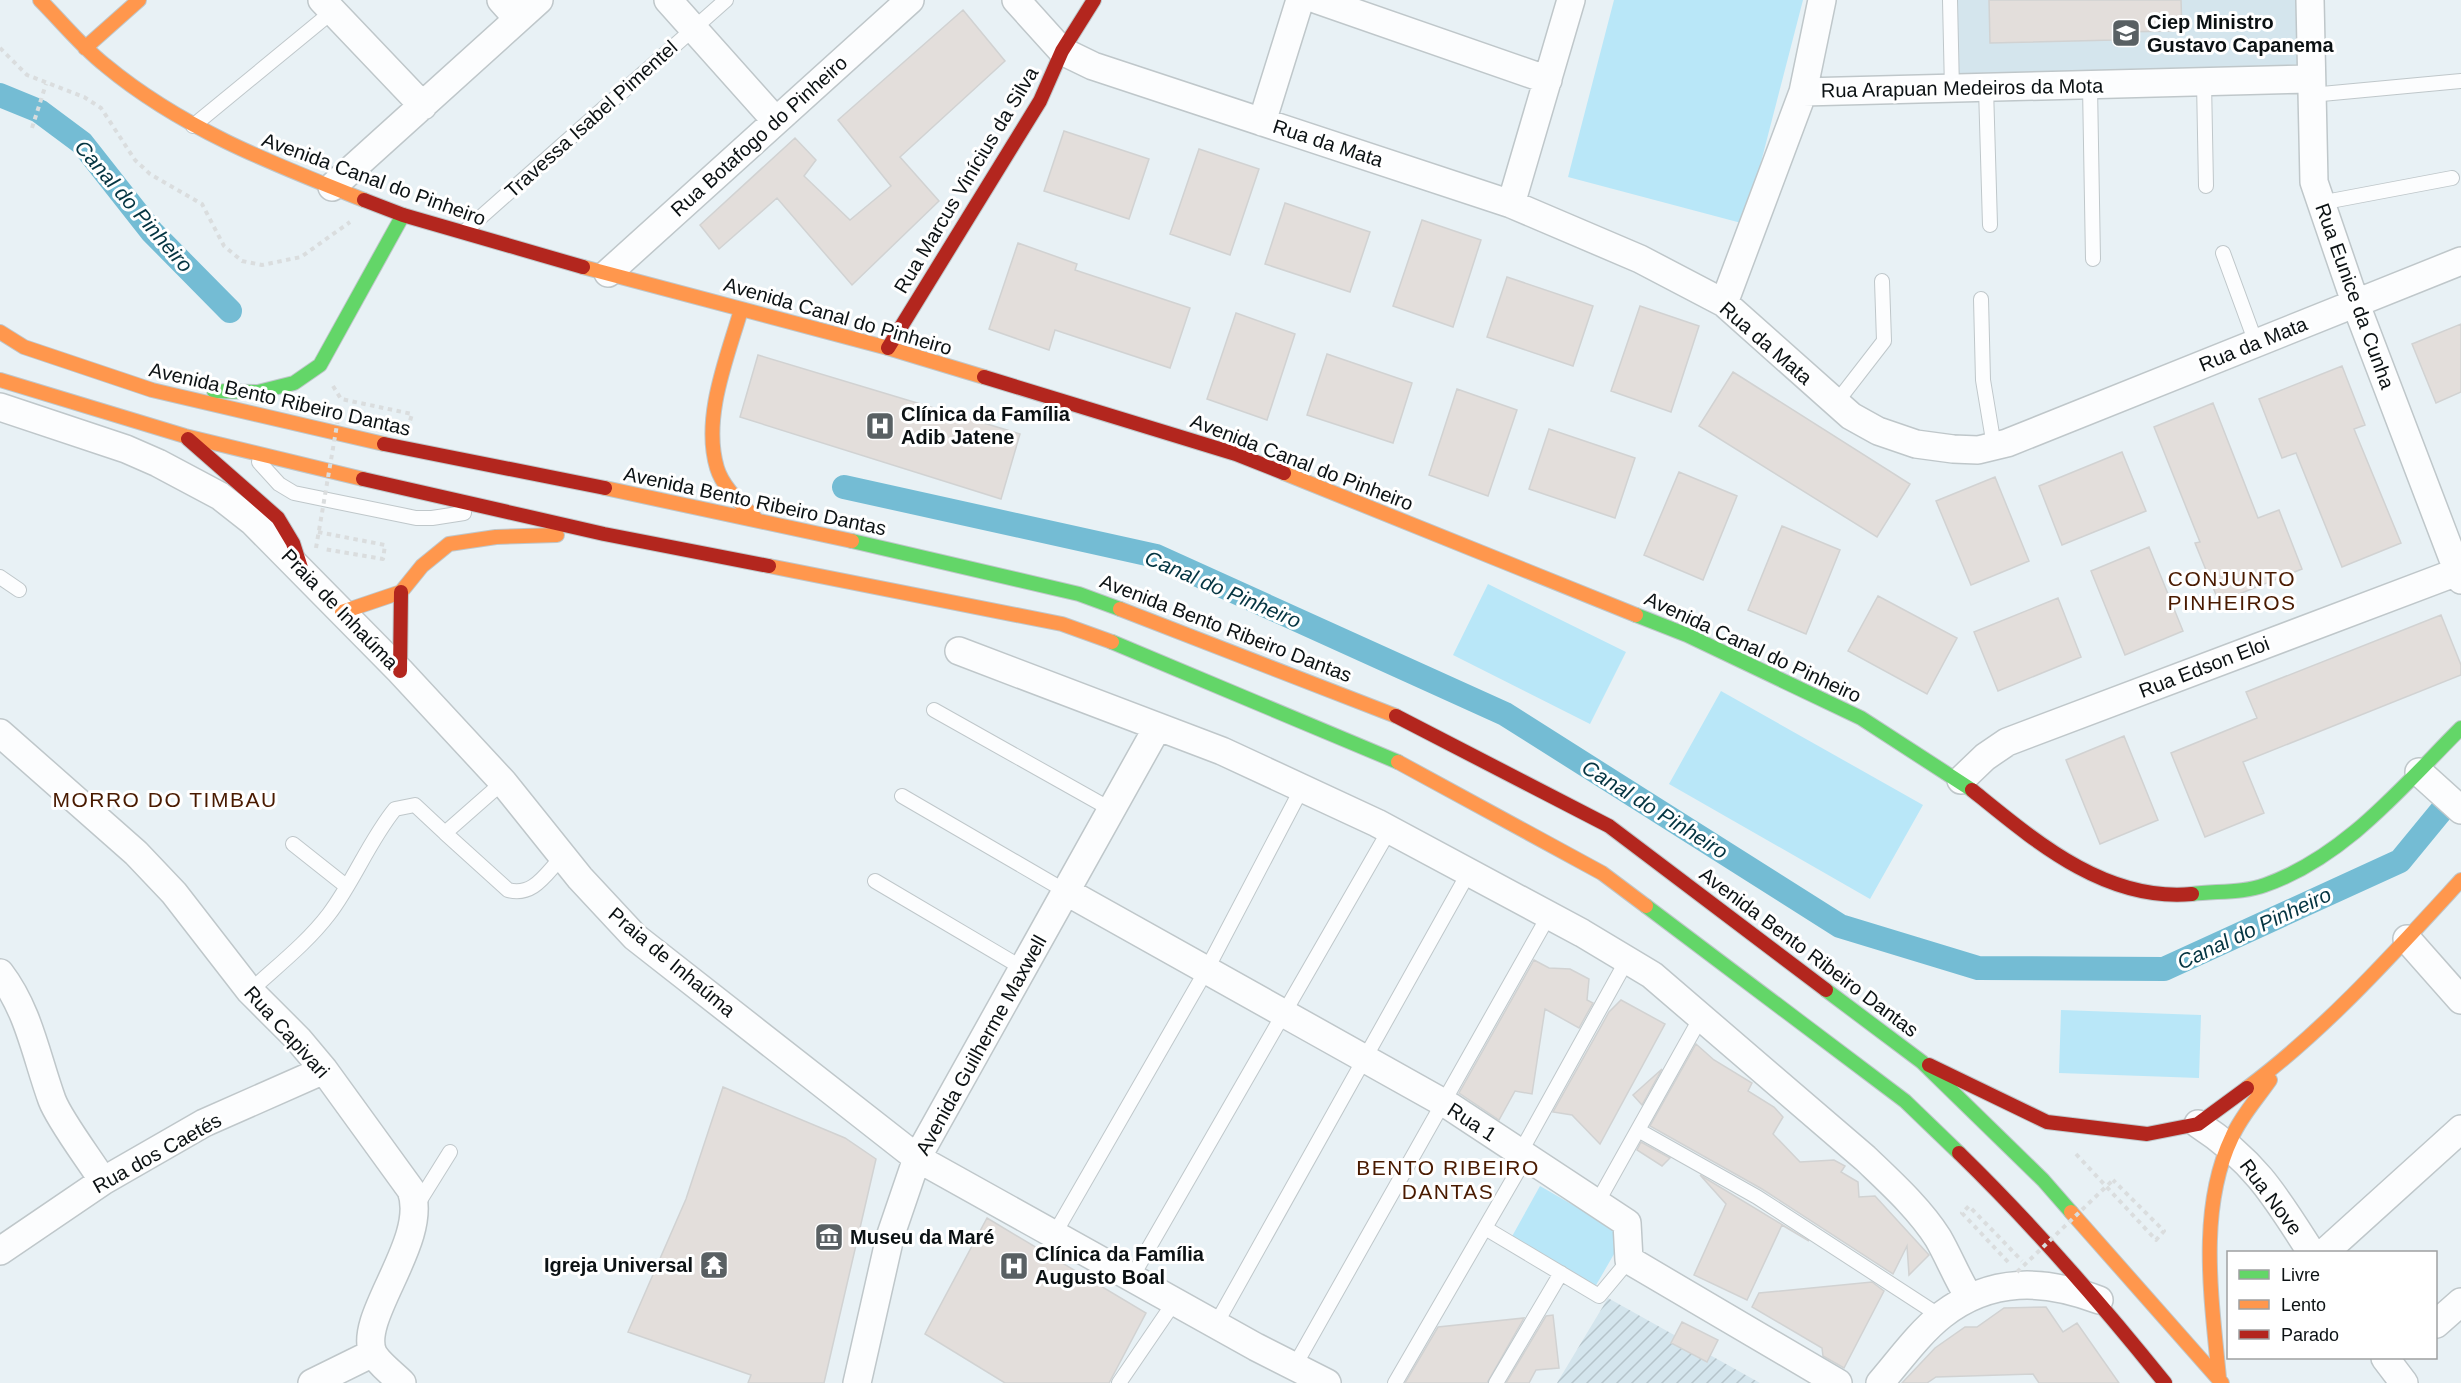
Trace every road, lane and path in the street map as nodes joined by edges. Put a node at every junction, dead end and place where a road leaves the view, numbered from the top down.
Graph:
1 (40, 0) edge
2 (139, 0) edge
3 (539, 0) edge
4 (668, 0) edge
5 (726, 0) edge
6 (910, 0) edge
7 (1016, 0) edge
8 (1094, 0) edge
9 (1300, 0) edge
10 (1318, 0) edge
11 (1571, 0) edge
12 (1822, 0) edge
13 (1950, 0) edge
14 (2310, 0) edge
15 (327, 6) edge
16 (510, 10) edge
17 (693, 28) junction
18 (0, 48) edge
19 (85, 48) junction
20 (1062, 51) junction
21 (1548, 81) junction
22 (2461, 81) edge
23 (2204, 82) junction
24 (46, 84) junction
25 (2090, 86) junction
26 (2311, 87) junction
27 (1986, 88) junction
28 (1953, 90) junction
29 (1803, 92) junction
30 (423, 106) junction
31 (776, 121) junction
32 (1262, 122) junction
33 (194, 126) junction
34 (32, 128) dead end
35 (2452, 178) dead end
36 (2206, 186) dead end
37 (332, 188) junction
38 (2320, 202) junction
39 (375, 204) junction
40 (1511, 204) junction
41 (403, 215) junction
42 (1990, 225) dead end
43 (462, 233) junction
44 (2223, 253) dead end
45 (2093, 259) dead end
46 (2461, 261) edge
47 (608, 273) junction
48 (1882, 281) dead end
49 (1981, 299) dead end
50 (2355, 302) junction
51 (1724, 303) junction
52 (741, 310) junction
53 (0, 332) edge
54 (2256, 343) junction
55 (888, 348) junction
56 (2, 390) edge
57 (152, 390) junction
58 (1836, 403) junction
59 (339, 413) dead end
60 (185, 436) junction
61 (1994, 446) junction
62 (249, 452) junction
63 (491, 508) junction
64 (756, 519) junction
65 (604, 534) junction
66 (327, 535) dead end
67 (301, 568) junction
68 (2459, 576) edge
69 (0, 577) edge
70 (19, 590) dead end
71 (401, 592) junction
72 (342, 612) junction
73 (959, 651) dead end
74 (400, 671) junction
75 (934, 710) dead end
76 (1157, 728) junction
77 (2461, 728) edge
78 (0, 733) edge
79 (2419, 772) junction
80 (1961, 780) junction
81 (502, 782) junction
82 (1302, 788) junction
83 (902, 796) dead end
84 (1112, 810) junction
85 (2461, 810) edge
86 (1390, 829) junction
87 (445, 833) junction
88 (293, 844) dead end
89 (563, 856) junction
90 (1469, 872) junction
91 (2461, 880) edge
92 (875, 881) dead end
93 (346, 886) junction
94 (1067, 892) junction
95 (1549, 915) junction
96 (2407, 939) junction
97 (1627, 960) junction
98 (1024, 969) junction
99 (1207, 969) junction
100 (0, 973) edge
101 (250, 991) junction
102 (2461, 1000) edge
103 (1286, 1013) junction
104 (1701, 1017) junction
105 (1365, 1058) junction
106 (2282, 1061) junction
107 (1922, 1062) junction
108 (324, 1070) junction
109 (1443, 1103) junction
110 (2047, 1122) junction
111 (2198, 1124) junction
112 (2461, 1129) edge
113 (1638, 1130) junction
114 (2228, 1143) junction
115 (450, 1152) dead end
116 (1523, 1155) junction
117 (917, 1158) junction
118 (103, 1181) junction
119 (1597, 1203) junction
120 (417, 1205) junction
121 (1485, 1228) junction
122 (1055, 1233) junction
123 (0, 1251) edge
124 (2310, 1251) edge
125 (2326, 1251) edge
126 (1629, 1260) junction
127 (1561, 1273) junction
128 (1132, 1277) junction
129 (2044, 1284) junction
130 (1969, 1297) junction
131 (2099, 1300) junction
132 (1175, 1301) junction
133 (2461, 1302) edge
134 (1940, 1316) junction
135 (2437, 1323) edge
136 (1216, 1324) junction
137 (373, 1353) junction
138 (1294, 1367) junction
139 (2220, 1381) edge
140 (312, 1383) edge
141 (402, 1383) edge
142 (857, 1383) edge
143 (1119, 1383) edge
144 (1327, 1383) edge
145 (1395, 1383) edge
146 (1496, 1383) edge
147 (1838, 1383) edge
148 (1880, 1383) edge
149 (2165, 1383) edge

1 - 19 main road, Avenida Canal do Pinheiro
2 - 19 main road
3 - 16 street
4 - 17 street
5 - 17 lane, Travessa Isabel Pimentel
6 - 31 street, Rua Botafogo do Pinheiro
7 - 20 street, Rua da Mata
8 - 20 main road, Rua Marcus Vinícius da Silva
9 - 32 street
10 - 21 street
11 - 21 street
12 - 29 street
13 - 28 lane
14 - 26 street, Rua Eunice da Cunha
15 - 30 street
15 - 33 lane
16 - 30 street
17 - 31 street
17 - 43 lane, Travessa Isabel Pimentel
18 - 24 path
19 - 33 main road, Avenida Canal do Pinheiro
20 - 32 street, Rua da Mata
20 - 55 main road, Rua Marcus Vinícius da Silva
21 - 40 street
22 - 26 lane
23 - 25 street, Rua Arapuan Medeiros da Mota
23 - 26 street, Rua Arapuan Medeiros da Mota
23 - 36 lane
24 - 34 path
24 - 39 path
25 - 27 street, Rua Arapuan Medeiros da Mota
25 - 45 lane
26 - 38 street, Rua Eunice da Cunha
27 - 28 street, Rua Arapuan Medeiros da Mota
27 - 42 lane
28 - 29 street, Rua Arapuan Medeiros da Mota
29 - 51 street, Rua Arapuan Medeiros da Mota
30 - 37 street
31 - 47 street, Rua Botafogo do Pinheiro
32 - 40 street, Rua da Mata
33 - 37 main road, Avenida Canal do Pinheiro
35 - 38 lane
37 - 39 main road, Avenida Canal do Pinheiro
38 - 50 street, Rua Eunice da Cunha
39 - 41 main road, Avenida Canal do Pinheiro
40 - 51 street, Rua da Mata
41 - 43 main road, Avenida Canal do Pinheiro
41 - 57 main road
43 - 47 main road, Avenida Canal do Pinheiro
44 - 54 lane
46 - 50 street, Rua da Mata
47 - 52 main road, Avenida Canal do Pinheiro
48 - 58 lane
49 - 61 lane
50 - 54 street, Rua da Mata
50 - 68 street, Rua Eunice da Cunha
51 - 58 street, Rua da Mata
52 - 55 main road, Avenida Canal do Pinheiro
52 - 64 main road
53 - 57 main road, Avenida Bento Ribeiro Dantas
54 - 61 street, Rua da Mata
55 - 80 main road, Avenida Canal do Pinheiro
56 - 60 main road
56 - 67 street, Praia de Inhaúma
57 - 64 main road, Avenida Bento Ribeiro Dantas
58 - 61 street, Rua da Mata
59 - 66 path, bridge
60 - 62 main road
60 - 67 main road
62 - 63 main road
62 - 63 lane
63 - 65 main road
64 - 107 main road, Avenida Bento Ribeiro Dantas
65 - 71 main road
65 - 131 main road
67 - 72 street, Praia de Inhaúma
68 - 80 street, Rua Edson Eloi
69 - 70 lane
71 - 72 main road
71 - 74 main road
72 - 74 street, Praia de Inhaúma
73 - 76 street
74 - 81 street, Praia de Inhaúma
75 - 84 lane
76 - 82 street
76 - 84 street, Avenida Guilherme Maxwell
77 - 79 main road, Avenida Canal do Pinheiro
78 - 101 street, Rua Capivari
79 - 80 main road, Avenida Canal do Pinheiro
79 - 85 street
81 - 87 lane
81 - 89 street, Praia de Inhaúma
82 - 86 street
82 - 99 lane
83 - 94 lane
84 - 94 street, Avenida Guilherme Maxwell
86 - 90 street
86 - 103 lane
87 - 89 lane
87 - 93 lane
88 - 93 lane
89 - 117 street, Praia de Inhaúma
90 - 95 street
90 - 105 lane
91 - 96 main road
92 - 98 lane
93 - 101 lane
94 - 98 street, Avenida Guilherme Maxwell
94 - 99 street, Rua 1
95 - 97 street
95 - 109 lane
96 - 102 street
96 - 106 main road
97 - 104 street
97 - 116 lane
98 - 117 street, Avenida Guilherme Maxwell
99 - 103 street, Rua 1
99 - 122 lane
100 - 118 street
101 - 108 street, Rua Capivari
103 - 105 street, Rua 1
103 - 128 lane
104 - 113 lane
104 - 130 street
105 - 109 street, Rua 1
105 - 136 lane
106 - 111 main road
106 - 114 main road
107 - 110 main road
107 - 139 main road, Avenida Bento Ribeiro Dantas
108 - 118 street, Rua dos Caetés
108 - 120 street, Rua Capivari
109 - 116 street, Rua 1
109 - 138 lane
110 - 111 main road
110 - 129 path, bridge
111 - 114 street, Rua Nove
112 - 125 street
113 - 119 lane
113 - 134 lane
114 - 124 street, Rua Nove
114 - 139 main road
115 - 120 lane
116 - 119 street, Rua 1
116 - 121 lane
117 - 122 street, Praia de Inhaúma
117 - 142 street, Avenida Guilherme Maxwell
118 - 123 street, Rua dos Caetés
119 - 126 street, Rua 1
120 - 137 street
121 - 127 lane
121 - 145 lane
122 - 128 street, Praia de Inhaúma
126 - 127 lane
126 - 147 street
127 - 146 lane
128 - 132 street, Praia de Inhaúma
129 - 130 street
129 - 131 street
130 - 134 street
131 - 149 main road
132 - 136 street, Praia de Inhaúma
132 - 143 lane
133 - 135 street
134 - 148 street
136 - 138 street, Praia de Inhaúma
137 - 140 street
137 - 141 street
138 - 144 street, Praia de Inhaúma

